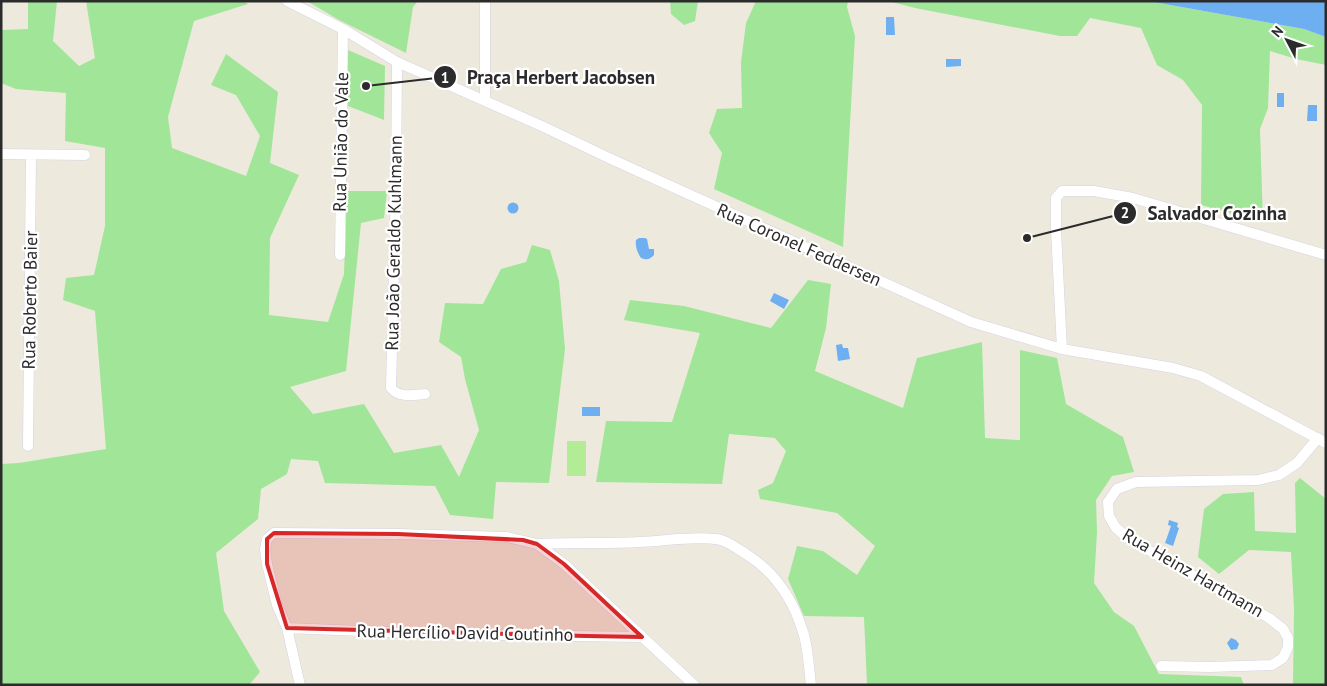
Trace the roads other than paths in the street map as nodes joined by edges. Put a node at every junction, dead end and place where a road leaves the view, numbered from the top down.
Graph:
1 (288, 1) edge
2 (485, 1) edge
3 (343, 30) junction
4 (397, 62) junction
5 (485, 101) junction
6 (1, 154) edge
7 (31, 155) junction
8 (85, 155) dead end
9 (340, 255) dead end
10 (1326, 255) edge
11 (1062, 349) junction
12 (425, 394) dead end
13 (1322, 441) edge
14 (28, 446) dead end
15 (536, 544) junction
16 (287, 628) junction
17 (642, 636) junction
18 (1161, 666) dead end
19 (300, 685) edge
20 (694, 685) edge
21 (811, 685) edge

1 - 3 street, Rua Coronel Feddersen
2 - 5 street
3 - 4 street, Rua Coronel Feddersen
3 - 9 street, Rua União do Vale
4 - 5 street, Rua Coronel Feddersen
4 - 12 street, Rua João Geraldo Kuhlmann
5 - 11 street, Rua Coronel Feddersen
6 - 7 street
7 - 8 street
7 - 14 street, Rua Roberto Baier
10 - 11 street
11 - 13 street, Rua Coronel Feddersen
13 - 18 street, Rua Heinz Hartmann
15 - 16 street
15 - 17 street
15 - 21 street
16 - 17 street, Rua Hercílio David Coutinho
16 - 19 street
17 - 20 street

